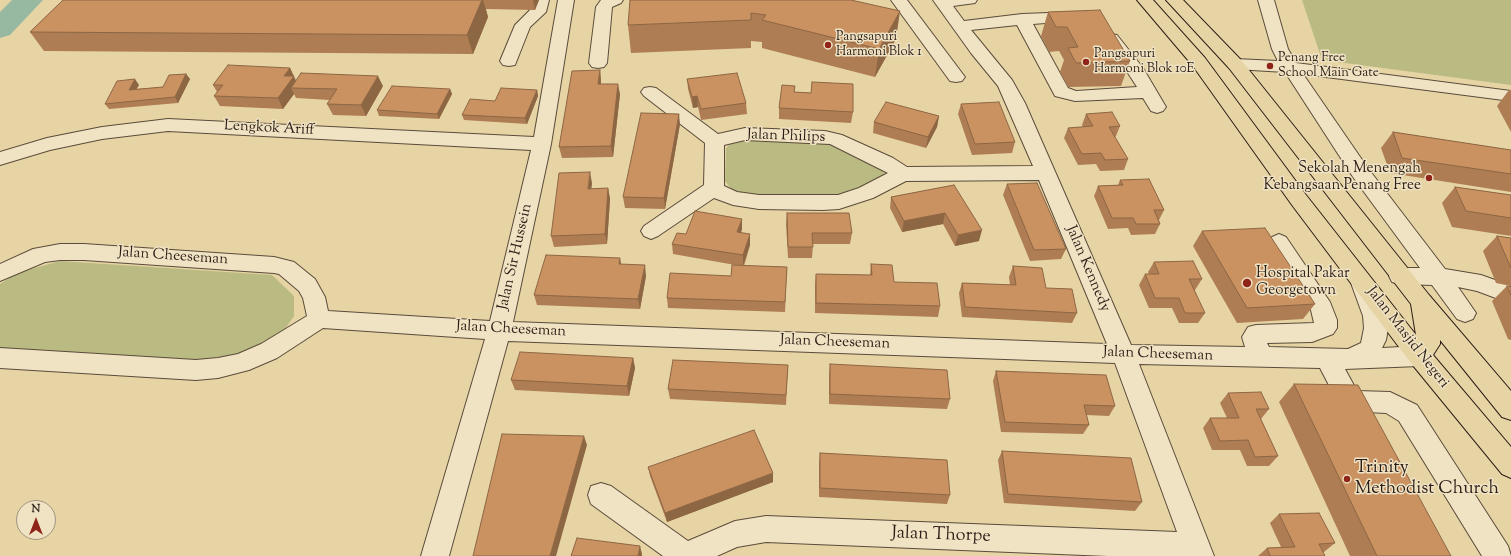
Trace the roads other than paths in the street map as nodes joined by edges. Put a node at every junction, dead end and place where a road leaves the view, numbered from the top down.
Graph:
1 (541, 0) edge
2 (566, 0) edge
3 (615, 0) edge
4 (898, 0) edge
5 (969, 0) edge
6 (1145, 0) edge
7 (1174, 0) edge
8 (1266, 0) edge
9 (941, 1) edge
10 (1022, 19) junction
11 (960, 26) junction
12 (509, 61) dead end
13 (598, 63) dead end
14 (1235, 64) junction
15 (1290, 67) junction
16 (956, 77) dead end
17 (650, 92) dead end
18 (1511, 96) edge
19 (715, 141) junction
20 (542, 144) junction
21 (0, 159) edge
22 (1047, 173) junction
23 (903, 174) junction
24 (714, 188) junction
25 (651, 231) dead end
26 (1279, 242) dead end
27 (0, 273) edge
28 (1400, 276) junction
29 (1440, 277) junction
30 (1362, 281) junction
31 (1501, 291) dead end
32 (1421, 302) junction
33 (1465, 313) dead end
34 (319, 319) junction
35 (499, 330) junction
36 (1123, 354) junction
37 (1420, 356) junction
38 (0, 358) edge
39 (1262, 358) junction
40 (1327, 358) junction
41 (1351, 360) junction
42 (1350, 401) junction
43 (1511, 409) edge
44 (1365, 429) edge
45 (1511, 466) edge
46 (601, 495) dead end
47 (1198, 551) edge
48 (435, 556) edge
49 (686, 556) edge
50 (693, 556) edge
51 (1498, 556) edge

1 - 12 street
2 - 20 street, Jalan Sir Hussein
3 - 13 street
4 - 16 street
5 - 9 street
6 - 30 highway, Jalan Masjid Negeri
7 - 14 highway
8 - 15 street
9 - 11 street, Jalan Kennedy
10 - 10 street
10 - 11 street
11 - 22 street, Jalan Kennedy
14 - 15 street
14 - 28 highway
15 - 18 street
15 - 29 street
17 - 19 street
19 - 23 street, Jalan Philips
19 - 24 street
20 - 21 street, Lengkok Ariff
20 - 35 street, Jalan Sir Hussein
22 - 23 street
22 - 36 street, Jalan Kennedy
23 - 24 street
24 - 25 street
26 - 39 street
27 - 34 street, Jalan Cheeseman
28 - 29 street
28 - 32 highway
29 - 31 street
29 - 33 street
30 - 37 highway, Jalan Masjid Negeri
30 - 41 street
32 - 37 highway
32 - 43 highway
34 - 35 street, Jalan Cheeseman
34 - 38 street
35 - 36 street, Jalan Cheeseman
35 - 48 street, Jalan Sir Hussein
36 - 39 street, Jalan Cheeseman
36 - 47 street, Jalan Kennedy
37 - 41 street, Jalan Cheeseman
37 - 45 highway, Jalan Masjid Negeri
39 - 40 street, Jalan Cheeseman
40 - 41 street, Jalan Cheeseman
40 - 42 street
42 - 44 street
42 - 51 street
46 - 49 street
47 - 50 street, Jalan Thorpe

